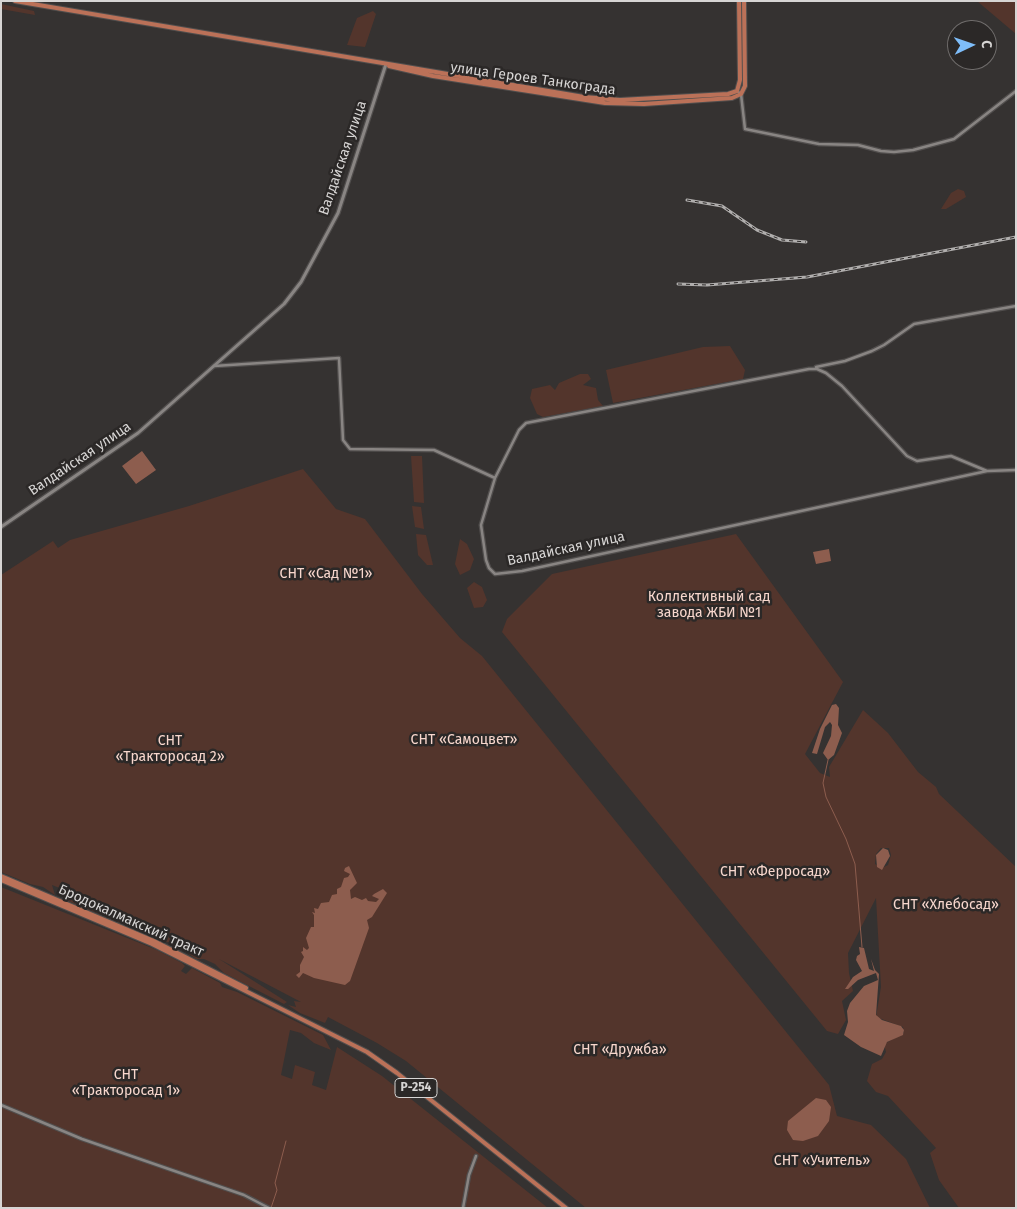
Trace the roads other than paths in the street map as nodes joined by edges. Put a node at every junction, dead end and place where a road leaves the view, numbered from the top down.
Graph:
1 (15, 1) edge
2 (739, 1) edge
3 (744, 1) edge
4 (386, 64) junction
5 (1016, 90) edge
6 (737, 91) junction
7 (742, 94) junction
8 (1016, 306) edge
9 (213, 366) junction
10 (809, 369) junction
11 (1016, 470) edge
12 (987, 471) junction
13 (495, 478) junction
14 (1, 527) edge
15 (1, 876) edge
16 (1, 880) edge
17 (250, 991) junction
18 (1, 1105) edge
19 (476, 1156) dead end
20 (269, 1208) edge
21 (463, 1208) edge
22 (566, 1208) edge

1 - 4 main road, улица Героев Танкограда
2 - 6 main road
3 - 7 main road
4 - 6 main road, улица Героев Танкограда
4 - 7 main road, улица Героев Танкограда
4 - 9 street, Валдайская улица
5 - 7 street
6 - 7 street
8 - 10 street
9 - 13 street
9 - 14 street, Валдайская улица
10 - 12 street
10 - 13 street
11 - 12 street
12 - 13 street, Валдайская улица
15 - 17 main road, Бродокалмакский тракт / Р-254
16 - 17 main road, Бродокалмакский тракт / Р-254
17 - 22 main road, Бродокалмакский тракт / Р-254
18 - 20 street
19 - 21 street

